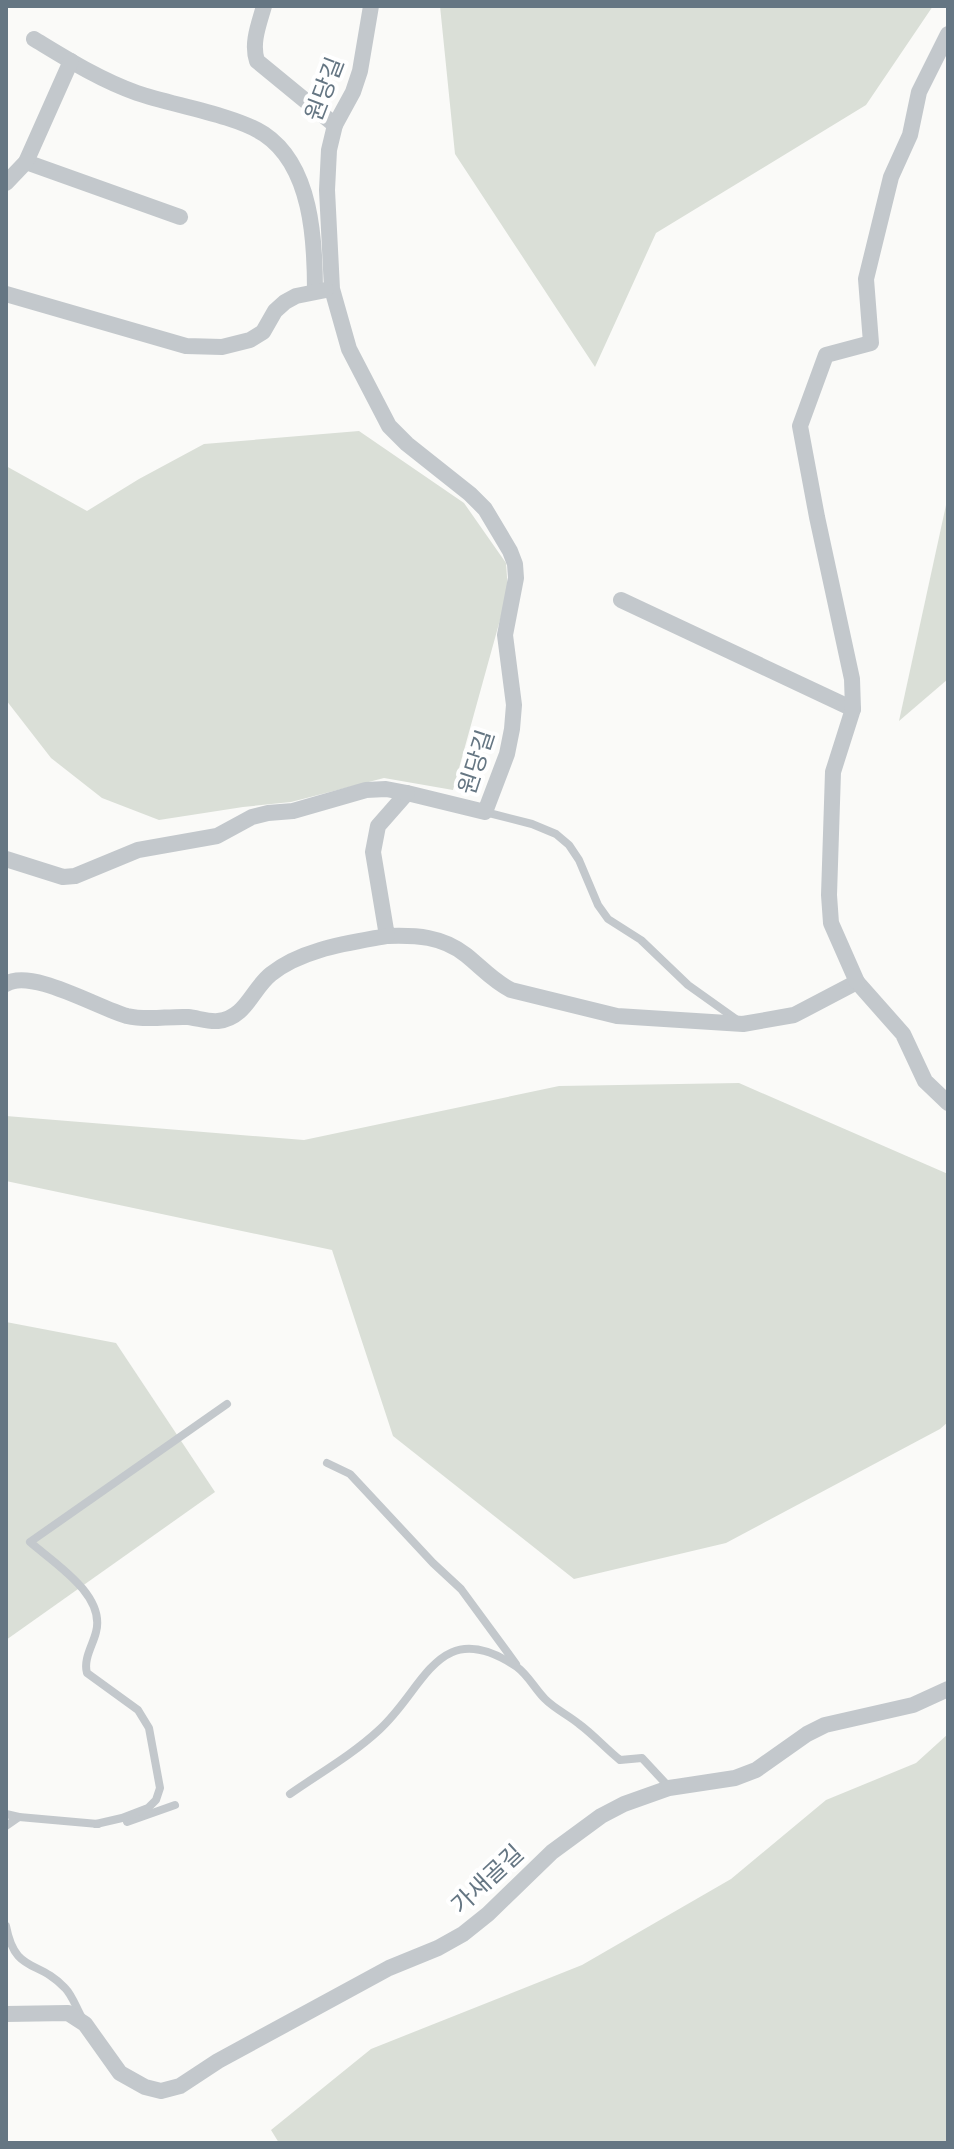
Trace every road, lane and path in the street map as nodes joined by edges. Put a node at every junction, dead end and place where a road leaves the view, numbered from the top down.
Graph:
1 (264, 6) edge
2 (371, 6) edge
3 (948, 34) edge
4 (34, 39) dead end
5 (71, 61) junction
6 (335, 125) junction
7 (26, 162) junction
8 (6, 183) edge
9 (180, 217) dead end
10 (324, 290) junction
11 (6, 294) edge
12 (621, 600) dead end
13 (853, 709) junction
14 (407, 793) junction
15 (485, 812) junction
16 (6, 859) edge
17 (387, 936) junction
18 (857, 982) junction
19 (6, 984) edge
20 (743, 1024) junction
21 (948, 1103) edge
22 (227, 1404) dead end
23 (327, 1463) dead end
24 (519, 1668) junction
25 (948, 1689) edge
26 (669, 1788) junction
27 (290, 1794) dead end
28 (175, 1805) dead end
29 (6, 1814) edge
30 (19, 1817) junction
31 (96, 1824) junction
32 (6, 1826) edge
33 (6, 1926) edge
34 (6, 2014) edge
35 (85, 2024) junction

1 - 6 street
2 - 6 street, 원당길
3 - 13 street
4 - 5 street
5 - 7 street
5 - 10 street
6 - 10 street, 원당길
7 - 8 street
7 - 9 street
10 - 11 street
10 - 15 street, 원당길
12 - 13 street
13 - 18 street
14 - 15 street, 원당길
14 - 16 street, 원당길
14 - 17 street
15 - 20 lane
17 - 19 street
17 - 20 street
18 - 20 street
18 - 21 street
22 - 31 lane
23 - 24 lane
24 - 26 lane
24 - 27 lane
25 - 26 street, 가새골길
26 - 35 street, 가새골길
28 - 31 lane
29 - 30 lane
30 - 31 lane
30 - 32 lane
33 - 35 lane, 가새골길
34 - 35 street

